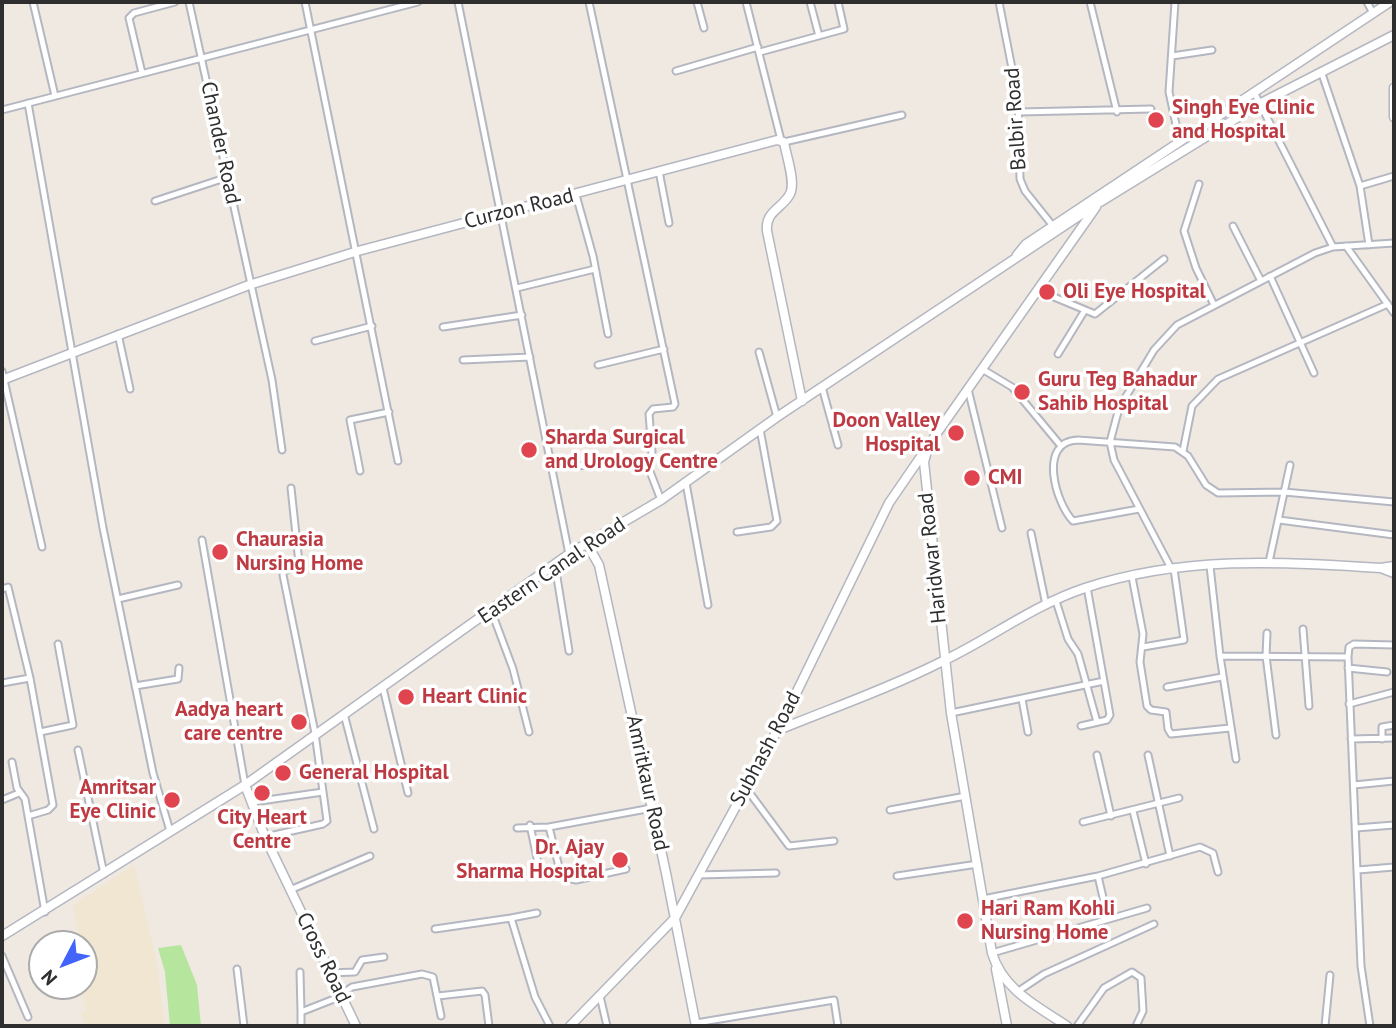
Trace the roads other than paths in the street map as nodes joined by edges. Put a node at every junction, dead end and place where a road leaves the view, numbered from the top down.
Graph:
1 (33, 2) edge
2 (175, 2) edge
3 (189, 2) edge
4 (305, 2) edge
5 (418, 2) edge
6 (458, 2) edge
7 (589, 2) edge
8 (697, 2) edge
9 (746, 2) edge
10 (810, 2) edge
11 (838, 2) edge
12 (999, 2) edge
13 (1090, 2) edge
14 (1175, 2) edge
15 (1367, 2) edge
16 (1390, 2) edge
17 (1373, 13) junction
18 (704, 27) dead end
19 (311, 30) junction
20 (1394, 35) edge
21 (819, 36) junction
22 (759, 50) junction
23 (1212, 50) dead end
24 (1172, 56) junction
25 (202, 57) junction
26 (676, 71) dead end
27 (1321, 71) junction
28 (142, 73) junction
29 (1394, 88) edge
30 (1255, 94) junction
31 (55, 96) junction
32 (28, 103) junction
33 (1261, 103) junction
34 (1151, 109) dead end
35 (2, 110) edge
36 (1019, 112) junction
37 (1117, 112) junction
38 (902, 115) dead end
39 (1394, 117) edge
40 (783, 141) junction
41 (1181, 147) junction
42 (659, 171) junction
43 (1394, 176) edge
44 (228, 177) junction
45 (626, 181) junction
46 (1199, 184) dead end
47 (1360, 186) junction
48 (576, 195) junction
49 (1098, 200) junction
50 (155, 201) dead end
51 (502, 215) junction
52 (669, 223) dead end
53 (1053, 226) junction
54 (1233, 226) dead end
55 (1394, 243) edge
56 (1369, 245) junction
57 (1346, 246) junction
58 (1333, 247) junction
59 (358, 251) junction
60 (1015, 257) junction
61 (1164, 259) dead end
62 (595, 268) junction
63 (1270, 276) junction
64 (1261, 281) junction
65 (249, 285) junction
66 (517, 288) junction
67 (1037, 290) junction
68 (1388, 304) junction
69 (1214, 305) junction
70 (1085, 310) junction
71 (1394, 313) edge
72 (522, 315) junction
73 (372, 326) junction
74 (443, 327) dead end
75 (118, 334) junction
76 (608, 334) dead end
77 (315, 341) dead end
78 (1299, 343) junction
79 (664, 349) junction
80 (72, 352) junction
81 (759, 352) dead end
82 (1058, 354) dead end
83 (530, 357) junction
84 (463, 360) dead end
85 (598, 365) dead end
86 (982, 369) junction
87 (1314, 373) dead end
88 (3, 376) edge
89 (822, 387) junction
90 (130, 389) dead end
91 (968, 390) junction
92 (802, 401) junction
93 (389, 412) junction
94 (777, 417) junction
95 (760, 429) junction
96 (1110, 442) junction
97 (838, 445) dead end
98 (1061, 446) junction
99 (928, 447) junction
100 (282, 450) dead end
101 (1183, 451) junction
102 (398, 461) dead end
103 (612, 464) dead end
104 (1290, 465) dead end
105 (553, 467) junction
106 (360, 471) dead end
107 (686, 483) junction
108 (291, 488) dead end
109 (1284, 492) junction
110 (661, 500) junction
111 (1394, 502) edge
112 (1139, 509) junction
113 (1279, 520) junction
114 (1002, 528) dead end
115 (737, 532) dead end
116 (1031, 533) dead end
117 (1394, 535) edge
118 (202, 540) dead end
119 (587, 544) junction
120 (42, 547) dead end
121 (569, 554) junction
122 (1269, 562) junction
123 (555, 565) junction
124 (1210, 566) junction
125 (1394, 566) edge
126 (1381, 568) junction
127 (1173, 569) junction
128 (1394, 573) edge
129 (1132, 577) junction
130 (178, 585) dead end
131 (1087, 587) junction
132 (2, 589) edge
133 (118, 599) junction
134 (1056, 601) junction
135 (708, 605) dead end
136 (1046, 605) junction
137 (491, 610) junction
138 (1303, 629) dead end
139 (1267, 633) dead end
140 (58, 644) dead end
141 (1394, 645) edge
142 (1143, 646) junction
143 (569, 651) dead end
144 (1220, 656) junction
145 (1266, 656) junction
146 (1304, 656) junction
147 (1348, 657) junction
148 (944, 661) junction
149 (179, 668) dead end
150 (1348, 668) junction
151 (1387, 673) dead end
152 (1222, 677) junction
153 (30, 678) junction
154 (1104, 681) junction
155 (2, 683) edge
156 (1087, 685) junction
157 (135, 686) junction
158 (1167, 687) dead end
159 (383, 688) junction
160 (1394, 692) edge
161 (1022, 699) junction
162 (1349, 704) junction
163 (1309, 706) dead end
164 (951, 713) junction
165 (344, 714) junction
166 (1097, 722) junction
167 (1394, 725) edge
168 (1081, 726) dead end
169 (1230, 728) junction
170 (776, 731) junction
171 (40, 732) junction
172 (529, 732) dead end
173 (1028, 732) dead end
174 (315, 733) junction
175 (1276, 735) dead end
176 (1394, 738) edge
177 (1352, 739) junction
178 (1382, 739) junction
179 (78, 750) dead end
180 (1097, 755) dead end
181 (1148, 755) dead end
182 (1236, 759) dead end
183 (12, 762) dead end
184 (1394, 782) edge
185 (245, 785) junction
186 (1354, 785) junction
187 (746, 788) junction
188 (324, 792) junction
189 (19, 793) junction
190 (408, 793) dead end
191 (966, 796) junction
192 (1179, 798) dead end
193 (2, 800) edge
194 (253, 802) junction
195 (1159, 804) junction
196 (652, 808) junction
197 (890, 810) dead end
198 (1133, 811) junction
199 (28, 816) junction
200 (1111, 816) junction
201 (1083, 822) dead end
202 (530, 825) junction
203 (1394, 825) edge
204 (549, 827) junction
205 (517, 828) dead end
206 (1356, 828) junction
207 (374, 829) dead end
208 (170, 831) junction
209 (265, 836) junction
210 (834, 841) dead end
211 (370, 856) dead end
212 (1170, 856) junction
213 (978, 864) junction
214 (1146, 864) junction
215 (1394, 867) edge
216 (626, 869) dead end
217 (1358, 870) junction
218 (1218, 872) dead end
219 (776, 873) dead end
220 (104, 874) junction
221 (698, 875) junction
222 (897, 876) dead end
223 (1098, 876) junction
224 (541, 877) dead end
225 (290, 890) junction
226 (983, 899) junction
227 (1147, 908) dead end
228 (45, 912) junction
229 (537, 913) dead end
230 (511, 918) junction
231 (676, 918) junction
232 (1108, 919) junction
233 (1154, 925) dead end
234 (435, 929) dead end
235 (2, 936) edge
236 (992, 953) junction
237 (2, 956) edge
238 (384, 957) dead end
239 (996, 967) junction
240 (237, 969) dead end
241 (300, 972) dead end
242 (330, 973) junction
243 (1330, 975) dead end
244 (1017, 992) junction
245 (341, 994) junction
246 (438, 996) junction
247 (600, 996) junction
248 (301, 1012) junction
249 (441, 1016) dead end
250 (28, 1017) dead end
251 (696, 1024) edge
252 (244, 1026) edge
253 (300, 1026) edge
254 (356, 1026) edge
255 (489, 1026) edge
256 (550, 1026) edge
257 (570, 1026) edge
258 (607, 1026) edge
259 (838, 1026) edge
260 (1007, 1026) edge
261 (1067, 1026) edge
262 (1077, 1026) edge
263 (1136, 1026) edge
264 (1325, 1026) edge
265 (1370, 1026) edge

1 - 31 street
2 - 28 street
3 - 25 street, Chander Road
4 - 19 street
5 - 19 street
6 - 51 street
7 - 45 street
8 - 18 street
9 - 22 street
10 - 21 street
11 - 21 street
12 - 36 street, Balbir Road
13 - 37 street
14 - 24 street
15 - 17 street
16 - 17 street
17 - 30 street
19 - 25 street
19 - 59 street
20 - 27 street
21 - 22 street
22 - 26 street
22 - 40 street
23 - 24 street
24 - 41 street
25 - 28 street
25 - 44 street, Chander Road
27 - 33 street
27 - 47 street
28 - 31 street
29 - 39 street
30 - 33 street
30 - 41 street
31 - 32 street
32 - 35 street
32 - 80 street
33 - 41 street
33 - 58 street
34 - 37 street
36 - 37 street
36 - 53 street, Balbir Road
38 - 40 street
40 - 42 street, Curzon Road
40 - 92 street
41 - 49 street
42 - 45 street, Curzon Road
42 - 52 street
43 - 47 street
44 - 50 street
44 - 65 street, Chander Road
45 - 48 street, Curzon Road
45 - 79 street
46 - 69 street
47 - 56 street
48 - 51 street, Curzon Road
48 - 62 street
49 - 53 street
49 - 60 street, Eastern Canal Road
49 - 67 street
51 - 59 street, Curzon Road
51 - 66 street
53 - 60 street
54 - 64 street
55 - 56 street
56 - 57 street
57 - 58 street
57 - 68 street
58 - 63 street
59 - 65 street, Curzon Road
59 - 73 street
60 - 89 street, Eastern Canal Road
61 - 70 street
62 - 66 street
62 - 76 street
63 - 64 street
63 - 78 street
64 - 69 street
65 - 75 street, Curzon Road
65 - 100 street, Chander Road
66 - 72 street
67 - 70 street
67 - 86 street
68 - 71 street
68 - 78 street
69 - 96 street
70 - 82 street
72 - 74 street
72 - 83 street
73 - 77 street
73 - 93 street
75 - 80 street, Curzon Road
75 - 90 street
78 - 87 street
78 - 101 street
79 - 85 street
79 - 110 street
80 - 88 street, Curzon Road
80 - 133 street
81 - 94 street
83 - 84 street
83 - 105 street
86 - 91 street
86 - 98 street
88 - 120 street
89 - 92 street, Eastern Canal Road
89 - 97 street
91 - 99 street
91 - 114 street
92 - 94 street, Eastern Canal Road
93 - 102 street
93 - 106 street
94 - 95 street, Eastern Canal Road
95 - 107 street, Eastern Canal Road
95 - 115 street
96 - 98 street
96 - 101 street
96 - 112 street
98 - 112 street
99 - 148 street, Haridwar Road
99 - 170 street, Subhash Road
101 - 109 street
103 - 105 street
104 - 109 street
105 - 121 street
107 - 110 street, Eastern Canal Road
107 - 135 street
108 - 174 street
109 - 111 street
109 - 113 street
110 - 119 street, Eastern Canal Road
112 - 127 street
113 - 117 street
113 - 122 street
116 - 136 street
118 - 185 street
119 - 121 street, Eastern Canal Road
119 - 196 street, Amritkaur Road
121 - 123 street, Eastern Canal Road
122 - 124 street
122 - 126 street
123 - 137 street, Eastern Canal Road
123 - 143 street
124 - 127 street
124 - 144 street
125 - 126 street
126 - 128 street
127 - 129 street
127 - 142 street
129 - 131 street
129 - 142 street
130 - 133 street
131 - 134 street
131 - 154 street
132 - 153 street
133 - 157 street
134 - 136 street
134 - 156 street
136 - 148 street
137 - 159 street, Eastern Canal Road
137 - 172 street
138 - 146 street
139 - 145 street
140 - 171 street
141 - 147 street
142 - 169 street
144 - 145 street
144 - 152 street
145 - 146 street
145 - 175 street
146 - 147 street
146 - 163 street
147 - 150 street
148 - 164 street, Haridwar Road
148 - 170 street
149 - 157 street
150 - 151 street
150 - 162 street
152 - 158 street
152 - 169 street
153 - 155 street
153 - 171 street
154 - 156 street
154 - 166 street
156 - 161 street
156 - 166 street
157 - 208 street
159 - 165 street, Eastern Canal Road
159 - 190 street
160 - 162 street
161 - 164 street
161 - 173 street
162 - 177 street
164 - 191 street, Haridwar Road
165 - 174 street, Eastern Canal Road
165 - 207 street
166 - 168 street
167 - 178 street
169 - 182 street
170 - 187 street, Subhash Road
171 - 199 street
174 - 185 street, Eastern Canal Road
174 - 188 street
176 - 178 street
177 - 178 street
177 - 186 street
179 - 220 street
180 - 200 street
181 - 195 street
183 - 189 street
184 - 186 street
185 - 194 street, Cross Road
185 - 208 street, Eastern Canal Road
186 - 206 street
187 - 210 street
187 - 221 street, Subhash Road
188 - 194 street
188 - 209 street
189 - 193 street
189 - 199 street
191 - 197 street
191 - 213 street, Haridwar Road
192 - 195 street
194 - 209 street, Cross Road
195 - 198 street
195 - 212 street
196 - 204 street
196 - 231 street, Amritkaur Road
198 - 200 street
198 - 214 street
199 - 228 street
200 - 201 street
202 - 204 street
202 - 205 street
202 - 224 street
203 - 206 street
204 - 216 street
206 - 217 street
208 - 220 street, Eastern Canal Road
209 - 225 street, Cross Road
211 - 225 street, Cross Road
212 - 214 street
212 - 218 street
213 - 222 street
213 - 226 street, Haridwar Road
214 - 223 street
215 - 217 street
217 - 265 street
219 - 221 street
220 - 228 street, Eastern Canal Road
221 - 231 street, Subhash Road
223 - 226 street
223 - 232 street
225 - 242 street, Cross Road
226 - 236 street, Haridwar Road
227 - 232 street
228 - 235 street, Eastern Canal Road
229 - 230 street
230 - 234 street
230 - 256 street
231 - 247 street, Subhash Road
231 - 251 street, Amritkaur Road
232 - 236 street
233 - 244 street
236 - 239 street, Haridwar Road
237 - 250 street
238 - 242 street
239 - 244 street, Haridwar Road
239 - 260 street
240 - 252 street
241 - 248 street
242 - 245 street, Cross Road
243 - 264 street
244 - 261 street, Haridwar Road
245 - 246 street
245 - 248 street
245 - 254 street, Cross Road
246 - 249 street
246 - 255 street
247 - 257 street, Subhash Road
247 - 258 street
248 - 253 street
251 - 259 street
262 - 263 street

